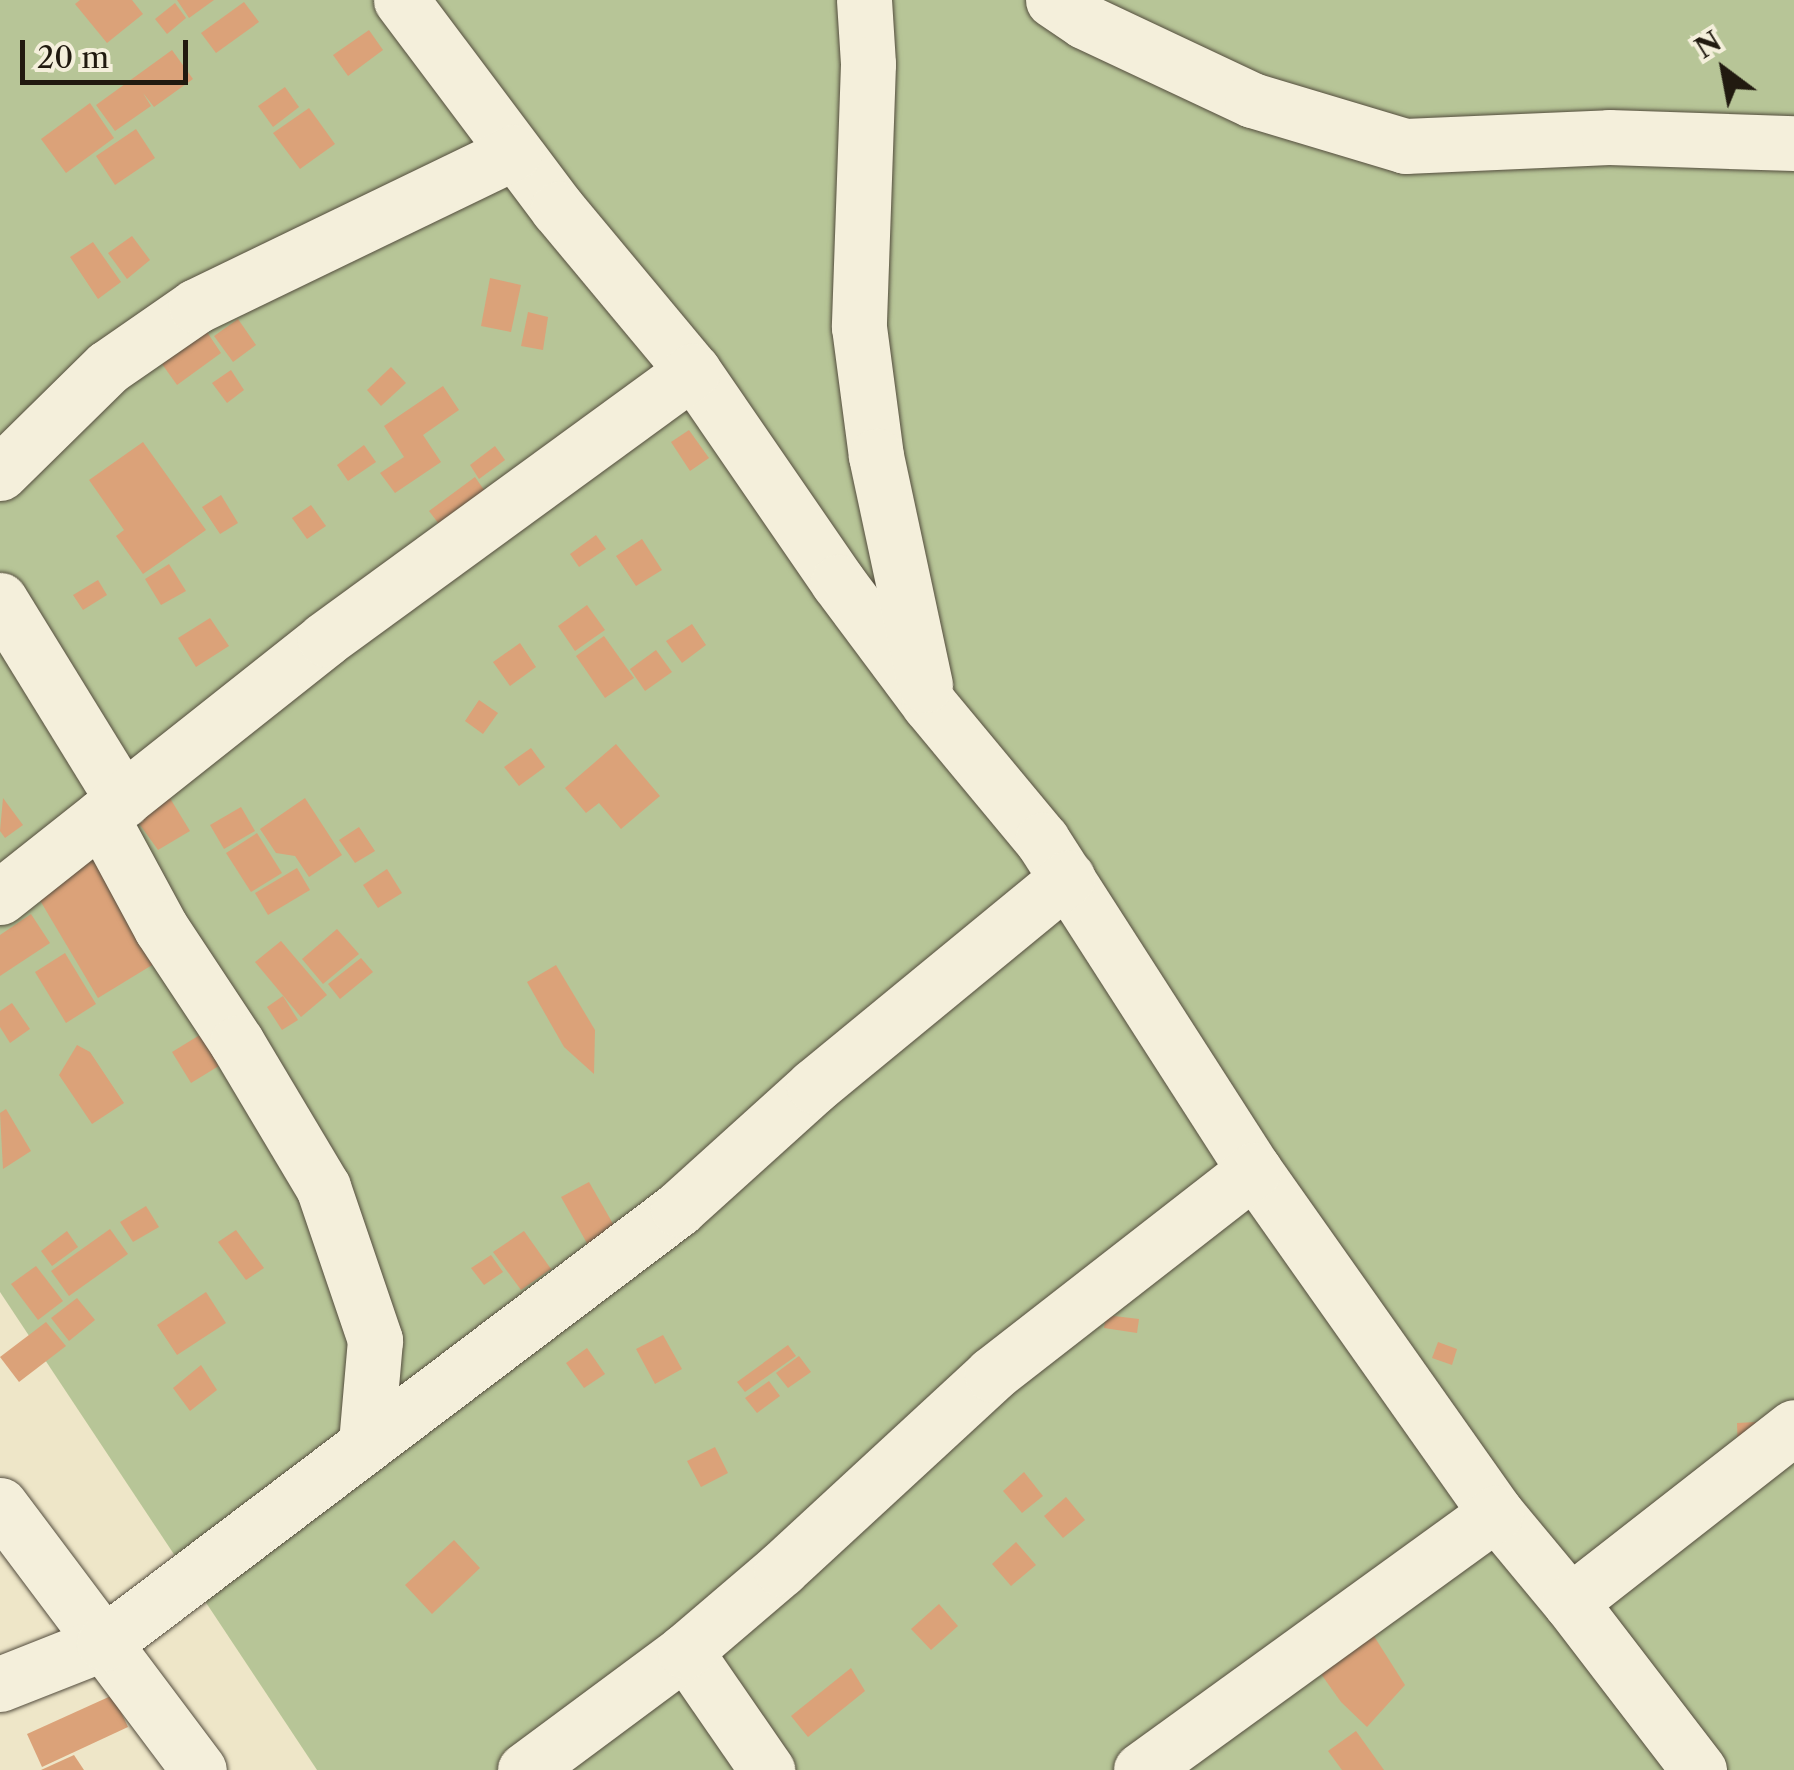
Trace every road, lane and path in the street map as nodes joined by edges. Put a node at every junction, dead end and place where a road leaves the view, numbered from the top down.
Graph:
1 (401, 0) edge
2 (864, 0) edge
3 (1053, 0) edge
4 (1794, 142) edge
5 (514, 152) junction
6 (693, 371) junction
7 (0, 473) edge
8 (0, 600) edge
9 (928, 704) junction
10 (112, 808) junction
11 (1066, 878) junction
12 (0, 897) edge
13 (1254, 1170) junction
14 (1794, 1427) edge
15 (366, 1444) junction
16 (0, 1505) edge
17 (1496, 1513) junction
18 (1570, 1602) junction
19 (104, 1644) junction
20 (685, 1651) junction
21 (0, 1684) edge
22 (199, 1770) edge
23 (525, 1770) edge
24 (767, 1770) edge
25 (1140, 1770) edge
26 (1699, 1770) edge

1 - 5 street
2 - 9 street
3 - 4 street
5 - 6 street
5 - 7 street
6 - 9 street
6 - 10 street
8 - 10 street
9 - 11 street
10 - 12 street
10 - 15 street
11 - 13 street
11 - 15 street
13 - 17 street
13 - 20 street
14 - 18 street
15 - 19 street
16 - 19 street
17 - 18 street
17 - 25 street
18 - 26 street
19 - 21 street
19 - 22 street
20 - 23 street
20 - 24 street

